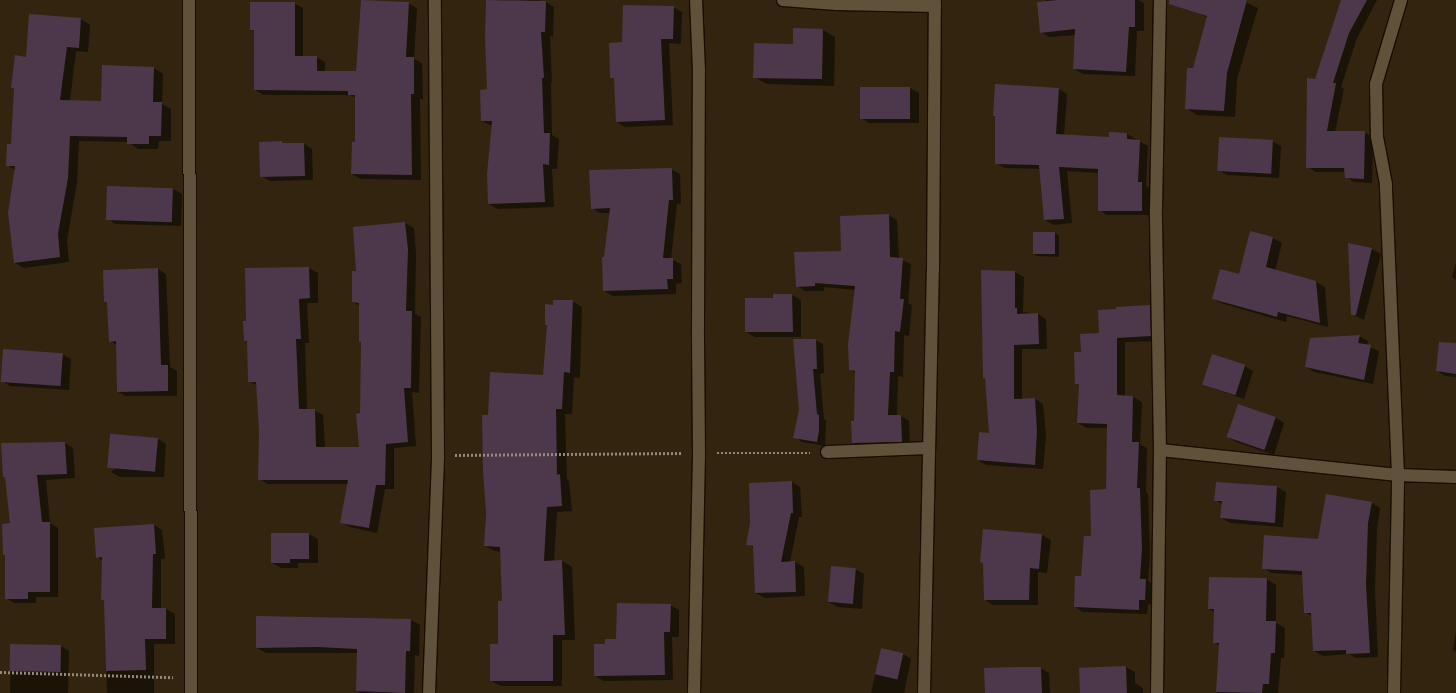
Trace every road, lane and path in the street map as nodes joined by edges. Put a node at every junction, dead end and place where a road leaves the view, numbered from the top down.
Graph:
1 (189, 0) edge
2 (435, 0) edge
3 (696, 0) edge
4 (783, 0) edge
5 (1160, 0) edge
6 (1401, 0) edge
7 (935, 3) edge
8 (929, 448) junction
9 (1160, 450) junction
10 (827, 452) joint
11 (699, 453) junction
12 (438, 456) junction
13 (1398, 475) junction
14 (1456, 477) edge
15 (0, 672) edge
16 (191, 677) junction
17 (191, 693) edge
18 (428, 693) edge
19 (694, 693) edge
20 (924, 693) edge
21 (1157, 693) edge
22 (1394, 693) edge

1 - 16 street
2 - 12 street
3 - 11 street
4 - 7 street
5 - 9 street
6 - 13 street
7 - 8 street
8 - 10 street
8 - 20 street
9 - 13 street
9 - 21 street
10 - 11 path
11 - 12 path
11 - 19 street
12 - 18 street
13 - 14 street
13 - 22 street
15 - 16 path
16 - 17 street

